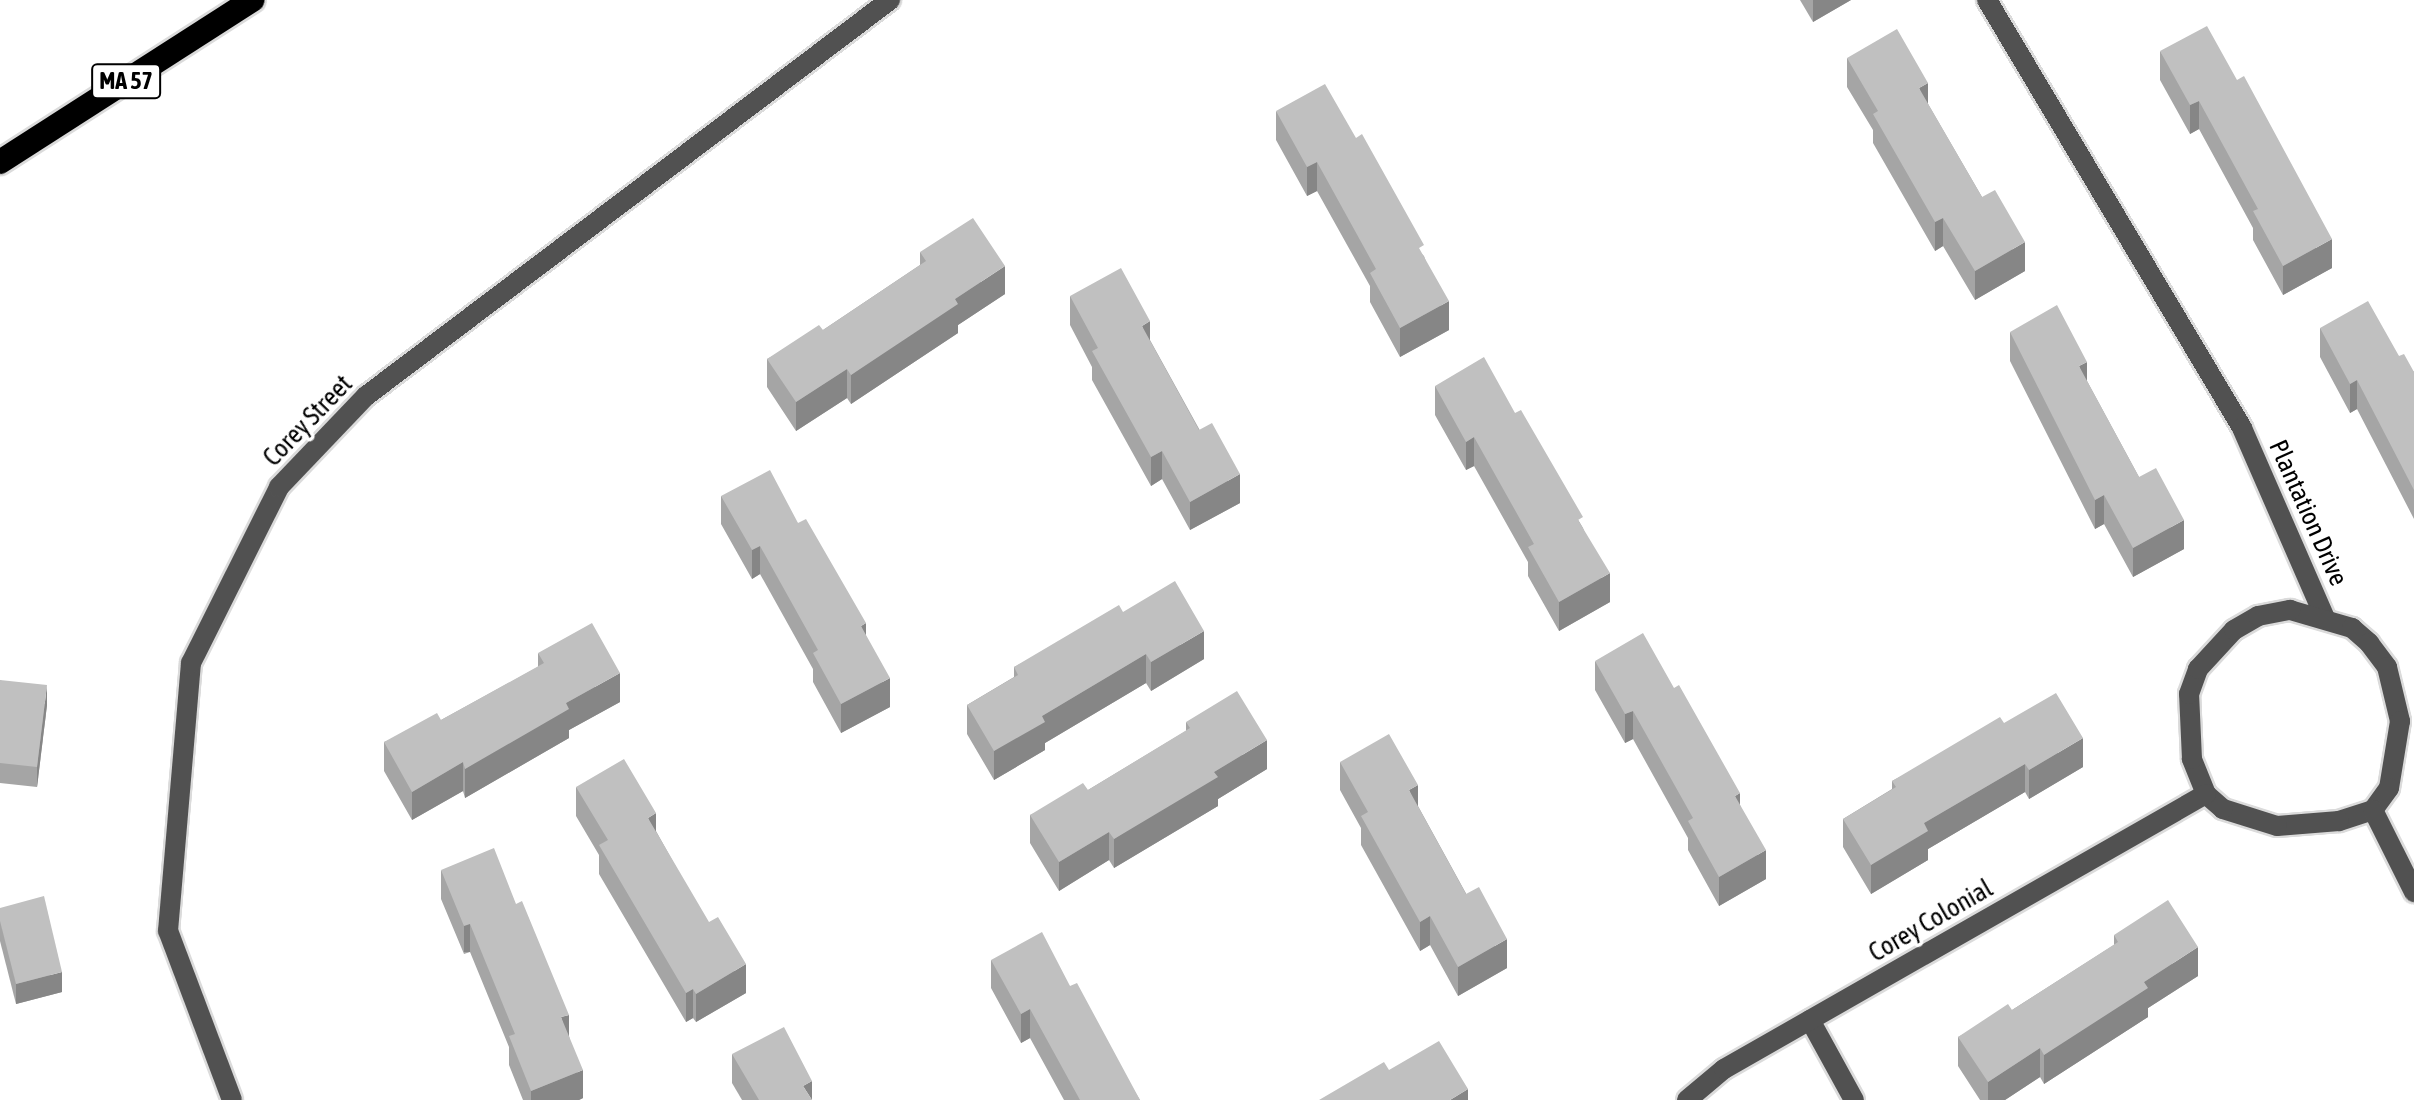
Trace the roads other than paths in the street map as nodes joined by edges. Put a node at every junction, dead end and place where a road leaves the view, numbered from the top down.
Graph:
1 (252, 0) edge
2 (890, 0) edge
3 (1987, 0) edge
4 (0, 162) edge
5 (2325, 618) junction
6 (2206, 794) junction
7 (2373, 810) junction
8 (2414, 892) edge
9 (1810, 1020) junction
10 (232, 1100) edge
11 (1687, 1100) edge
12 (1854, 1100) edge

1 - 4 highway, MA 57
2 - 10 street, Corey Street
3 - 5 street, Plantation Drive
5 - 6 street, Plantation Drive
5 - 7 street
6 - 7 street
6 - 9 street, Corey Colonial
7 - 8 street
9 - 11 street, Corey Colonial
9 - 12 street

